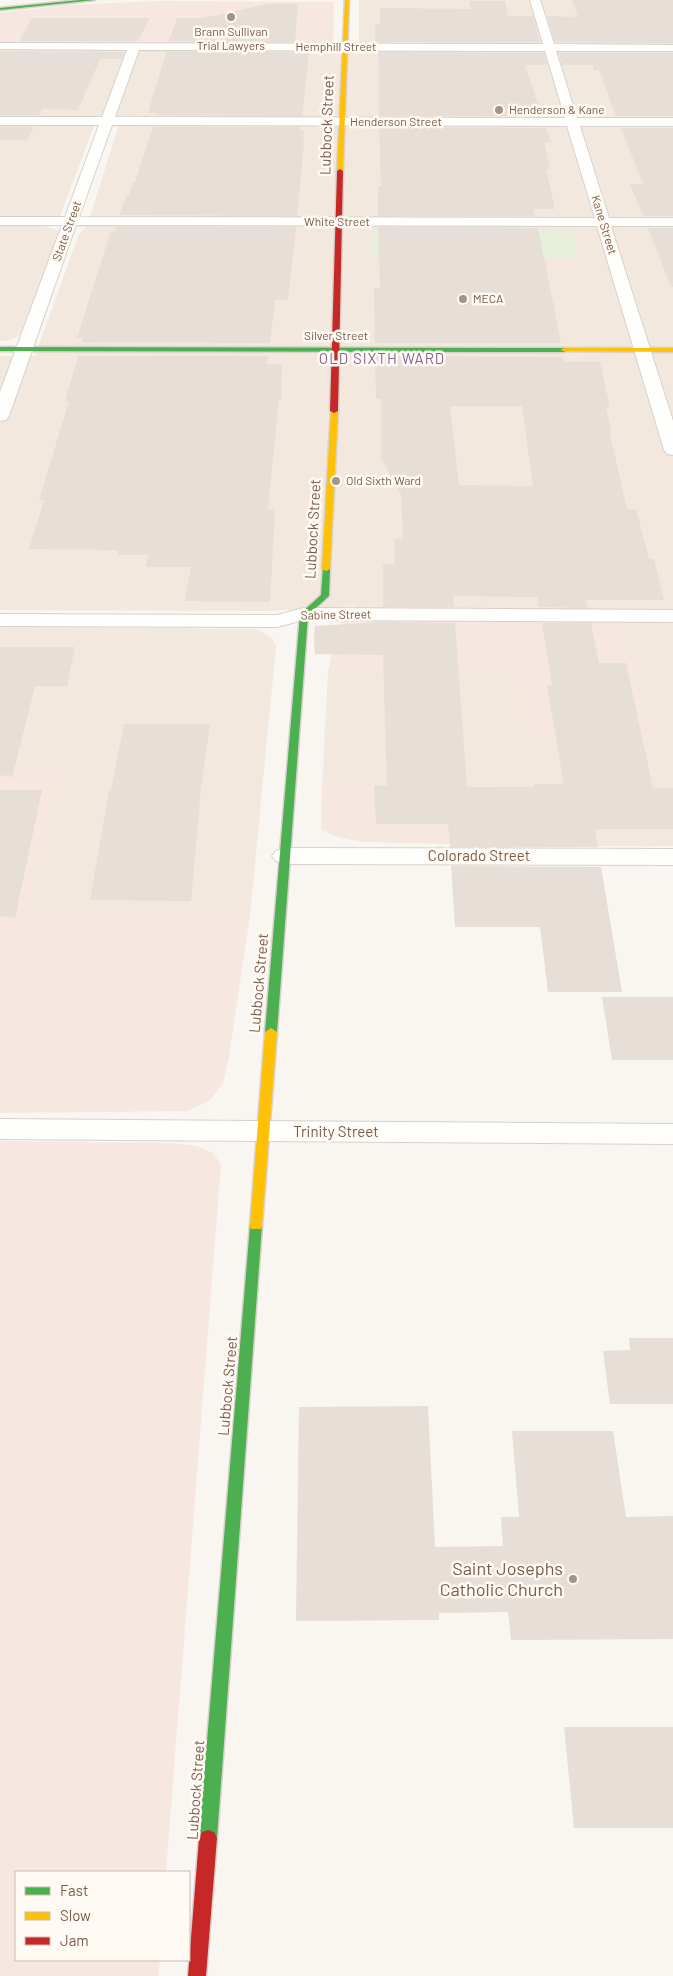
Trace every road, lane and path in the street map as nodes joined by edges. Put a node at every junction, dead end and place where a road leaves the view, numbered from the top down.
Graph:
1 (93, 0) edge
2 (347, 0) edge
3 (535, 0) edge
4 (0, 9) edge
5 (0, 46) edge
6 (134, 46) junction
7 (344, 47) junction
8 (549, 48) junction
9 (673, 48) edge
10 (0, 121) edge
11 (107, 121) junction
12 (341, 122) junction
13 (573, 122) junction
14 (673, 122) edge
15 (0, 221) edge
16 (70, 222) junction
17 (339, 222) junction
18 (603, 222) junction
19 (673, 222) edge
20 (0, 349) edge
21 (24, 349) junction
22 (337, 349) junction
23 (642, 350) junction
24 (673, 350) edge
25 (0, 416) edge
26 (673, 450) edge
27 (304, 614) junction
28 (673, 616) edge
29 (0, 620) edge
30 (285, 856) junction
31 (673, 857) edge
32 (0, 1129) edge
33 (263, 1131) junction
34 (673, 1134) edge
35 (197, 1976) edge

1 - 4 street
2 - 7 street, Lubbock Street
3 - 8 street, Kane Street
5 - 6 street, Hemphill Street
6 - 7 street, Hemphill Street
6 - 11 street, State Street
7 - 8 street, Hemphill Street
7 - 12 street, Lubbock Street
8 - 9 street, Hemphill Street
8 - 13 street, Kane Street
10 - 11 street, Henderson Street
11 - 12 street, Henderson Street
11 - 16 street, State Street
12 - 13 street, Henderson Street
12 - 17 street, Lubbock Street
13 - 14 street, Henderson Street
13 - 18 street, Kane Street
15 - 16 street, White Street
16 - 17 street, White Street
16 - 21 street, State Street
17 - 18 street, White Street
17 - 22 street, Lubbock Street
18 - 19 street, White Street
18 - 23 street, Kane Street
20 - 21 street, Silver Street
21 - 22 street, Silver Street
21 - 25 street, State Street
22 - 23 street, Silver Street
22 - 27 street, Lubbock Street
23 - 24 street, Silver Street
23 - 26 street, Kane Street
27 - 28 street, Sabine Street
27 - 29 street, Sabine Street
27 - 30 street, Lubbock Street
30 - 31 street, Colorado Street
30 - 33 street, Lubbock Street
32 - 33 street, Trinity Street
33 - 34 street, Trinity Street
33 - 35 street, Lubbock Street

